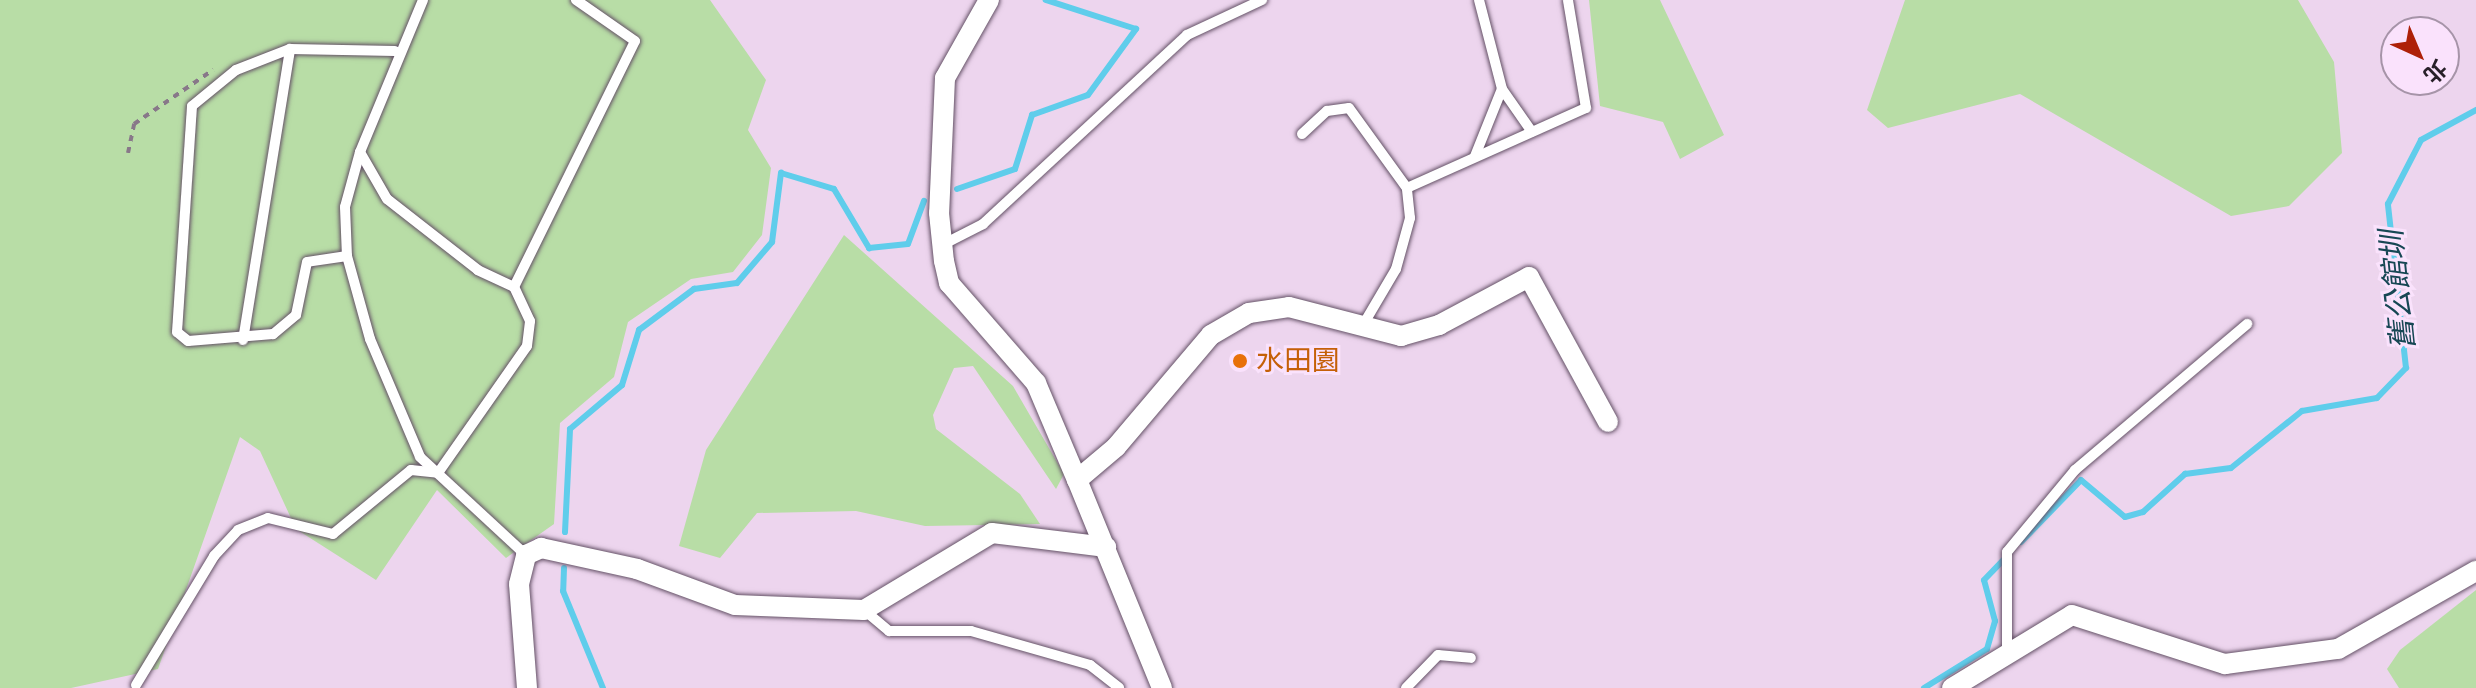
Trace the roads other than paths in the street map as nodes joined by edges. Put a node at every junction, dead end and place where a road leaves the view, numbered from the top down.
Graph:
1 (423, 0) edge
2 (576, 0) edge
3 (989, 0) edge
4 (1262, 0) edge
5 (1479, 0) edge
6 (1568, 0) edge
7 (290, 49) junction
8 (395, 51) junction
9 (1502, 89) junction
10 (1532, 132) junction
11 (1302, 134) dead end
12 (360, 152) junction
13 (1475, 156) junction
14 (1407, 188) junction
15 (944, 244) junction
16 (347, 256) junction
17 (514, 287) junction
18 (2247, 324) dead end
19 (1363, 325) junction
20 (243, 340) junction
21 (1608, 422) dead end
22 (438, 473) junction
23 (1077, 480) junction
24 (1106, 547) junction
25 (526, 555) junction
26 (2476, 571) edge
27 (864, 610) junction
28 (1471, 658) dead end
29 (2007, 659) junction
30 (136, 685) dead end
31 (527, 688) edge
32 (1119, 688) edge
33 (1162, 688) edge
34 (1406, 688) edge
35 (1952, 688) edge

1 - 8 lane
2 - 17 lane
3 - 15 street
4 - 15 lane
5 - 9 lane
6 - 10 lane
7 - 8 lane
7 - 20 lane
7 - 20 lane
8 - 12 lane
9 - 10 lane
9 - 13 lane
10 - 13 lane
11 - 14 lane
12 - 16 lane
12 - 17 lane
13 - 14 lane
14 - 19 lane
15 - 23 street
16 - 20 lane
16 - 22 lane
17 - 22 lane
18 - 29 lane
19 - 21 street
19 - 23 street
22 - 25 lane
22 - 30 lane
23 - 24 street
24 - 27 street
24 - 33 street
25 - 27 street
25 - 31 street
26 - 29 street
27 - 32 lane
28 - 34 lane
29 - 35 street

